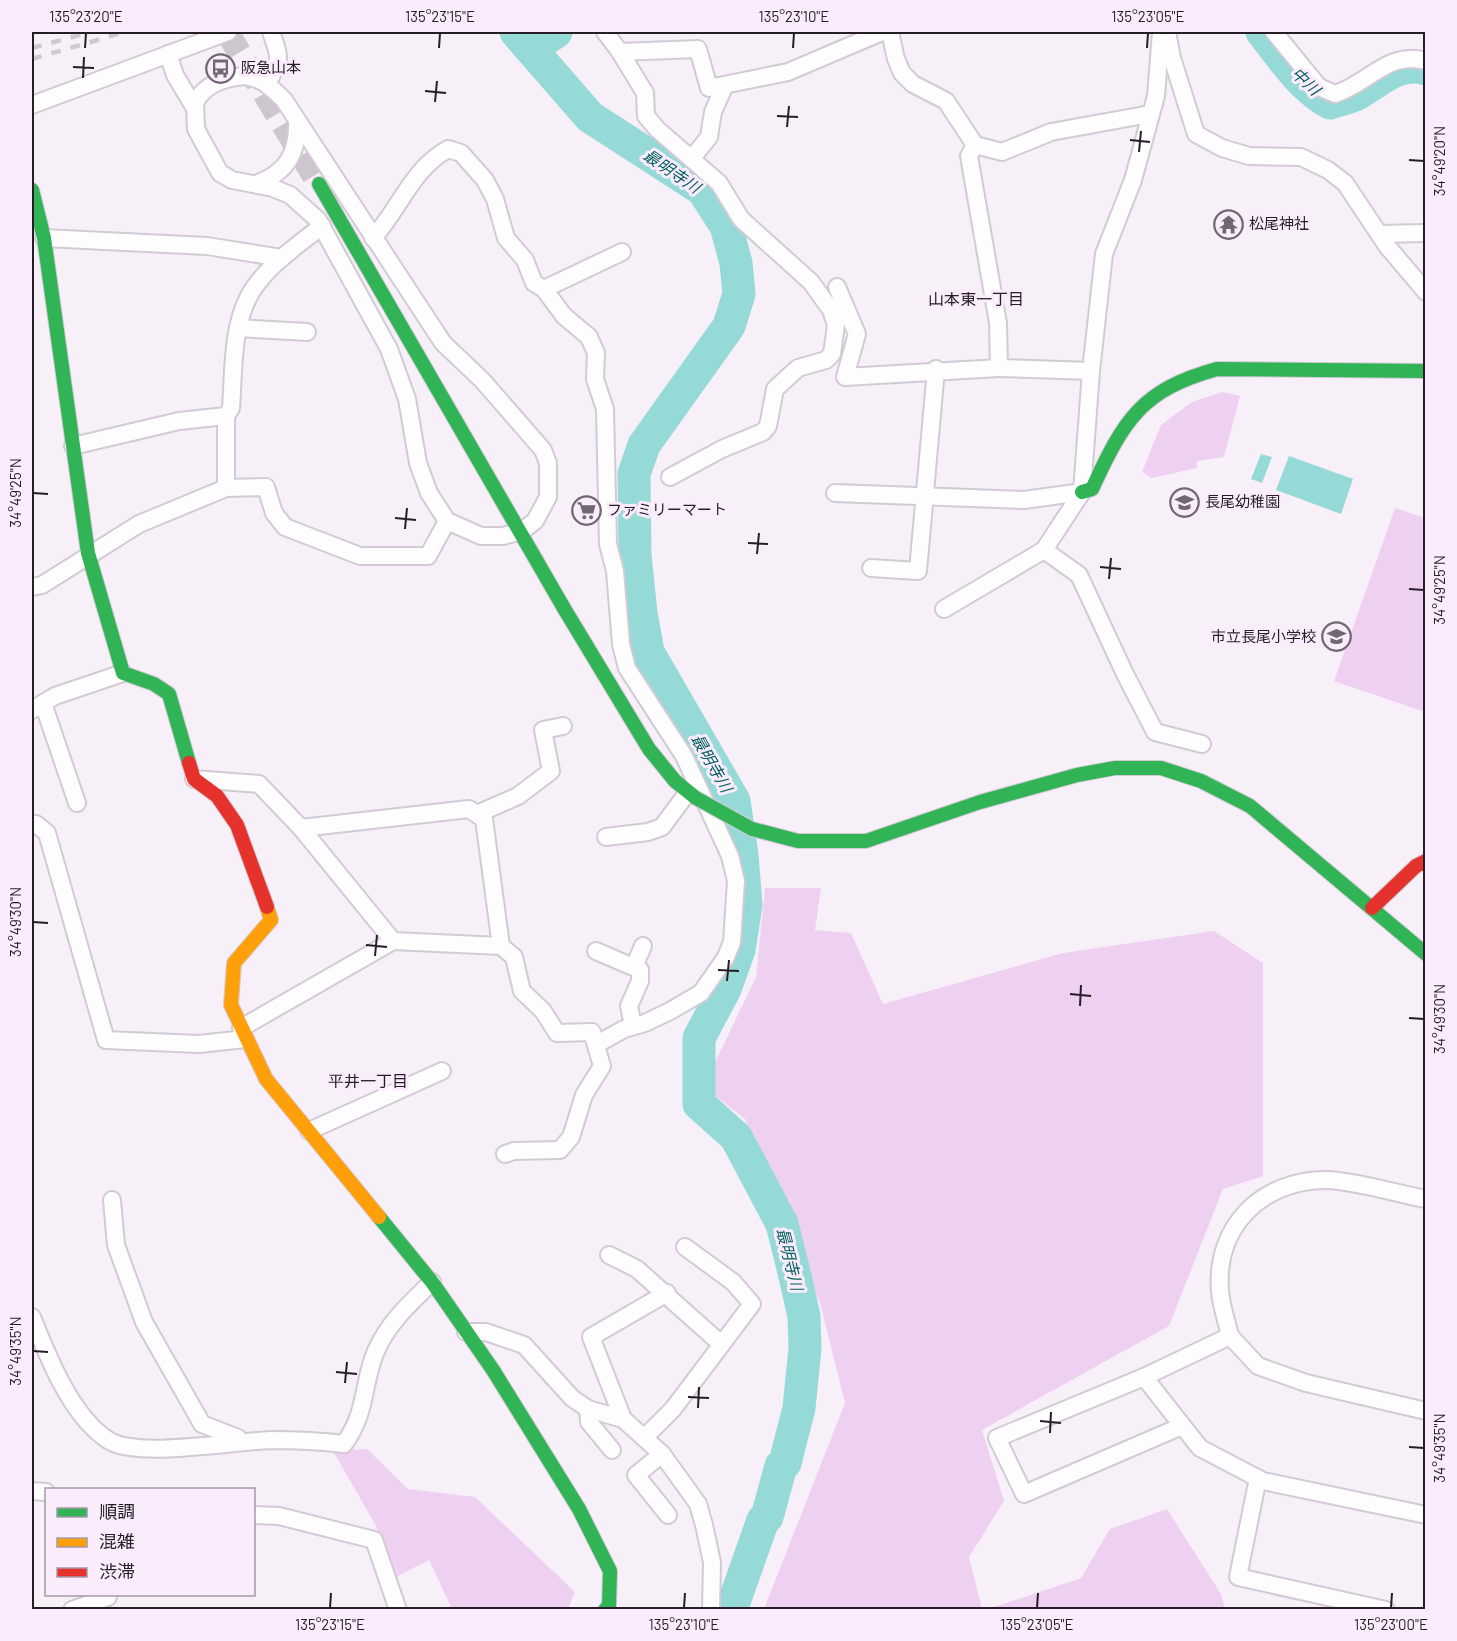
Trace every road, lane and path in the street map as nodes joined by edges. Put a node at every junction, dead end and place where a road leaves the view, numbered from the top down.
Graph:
1 (228, 32) edge
2 (271, 32) edge
3 (605, 32) edge
4 (882, 32) edge
5 (890, 32) edge
6 (1161, 32) edge
7 (1167, 32) edge
8 (1274, 32) edge
9 (620, 52) junction
10 (168, 54) junction
11 (1425, 61) edge
12 (267, 83) junction
13 (725, 85) junction
14 (32, 105) edge
15 (194, 107) junction
16 (1150, 114) junction
17 (297, 122) junction
18 (975, 145) junction
19 (692, 158) junction
20 (256, 184) junction
21 (319, 184) tunnel mouth
22 (32, 190) edge
23 (322, 226) junction
24 (1425, 233) edge
25 (1379, 234) junction
26 (44, 238) junction
27 (373, 238) junction
28 (622, 252) dead end
29 (282, 258) junction
30 (837, 287) dead end
31 (544, 289) junction
32 (1425, 292) edge
33 (238, 328) junction
34 (307, 332) dead end
35 (999, 368) junction
36 (936, 369) junction
37 (1091, 371) junction
38 (1425, 371) edge
39 (226, 416) junction
40 (73, 447) junction
41 (670, 477) dead end
42 (226, 488) junction
43 (1082, 492) junction
44 (836, 493) dead end
45 (925, 497) junction
46 (447, 521) junction
47 (522, 531) junction
48 (1044, 550) junction
49 (88, 553) junction
50 (871, 568) dead end
51 (32, 587) edge
52 (944, 609) dead end
53 (123, 673) junction
54 (37, 706) edge
55 (563, 726) dead end
56 (1202, 744) dead end
57 (194, 779) junction
58 (692, 795) junction
59 (77, 803) dead end
60 (477, 814) junction
61 (32, 824) edge
62 (302, 828) junction
63 (606, 837) dead end
64 (1425, 861) edge
65 (1372, 908) junction
66 (393, 941) junction
67 (501, 946) junction
68 (643, 946) dead end
69 (596, 951) dead end
70 (1425, 954) edge
71 (634, 967) junction
72 (633, 1026) junction
73 (243, 1033) junction
74 (597, 1044) junction
75 (442, 1071) dead end
76 (309, 1131) junction
77 (505, 1154) dead end
78 (112, 1200) dead end
79 (1425, 1200) edge
80 (685, 1247) dead end
81 (609, 1255) dead end
82 (432, 1282) junction
83 (667, 1293) junction
84 (32, 1317) edge
85 (466, 1332) junction
86 (1230, 1336) junction
87 (720, 1343) junction
88 (1144, 1377) junction
89 (588, 1409) junction
90 (1425, 1411) edge
91 (623, 1419) junction
92 (1182, 1425) junction
93 (645, 1437) junction
94 (250, 1441) junction
95 (612, 1450) dead end
96 (662, 1454) junction
97 (1257, 1478) junction
98 (255, 1515) edge
99 (668, 1515) dead end
100 (1425, 1515) edge
101 (109, 1600) edge
102 (72, 1610) edge
103 (398, 1610) edge
104 (605, 1610) edge
105 (711, 1610) edge
106 (1386, 1610) edge

1 - 10 street
2 - 12 street
3 - 9 street
4 - 13 street
5 - 18 street
6 - 16 street
7 - 25 street
8 - 11 street
9 - 13 street
9 - 19 street
10 - 14 street
10 - 15 street
12 - 15 street
12 - 17 street
13 - 19 street
15 - 20 street
16 - 18 street
16 - 37 street
17 - 20 street
17 - 27 street
18 - 35 street
19 - 41 street
20 - 23 street
21 - 47 street
22 - 26 street
23 - 29 street
23 - 46 street
24 - 25 street
25 - 32 street
26 - 29 street
26 - 40 street
27 - 31 street
27 - 47 street
28 - 31 street
29 - 33 street
30 - 36 street
31 - 72 street
33 - 34 street
33 - 39 street
35 - 36 street
35 - 37 street
36 - 45 street
37 - 43 street
38 - 43 street
39 - 40 street
39 - 42 street
40 - 49 street
42 - 46 street
42 - 49 street
43 - 45 street
43 - 48 street
44 - 45 street
45 - 50 street
46 - 47 street
47 - 58 street
48 - 52 street
48 - 56 street
49 - 51 street
49 - 53 street
53 - 54 street
53 - 57 street
54 - 59 street
55 - 60 street
57 - 62 street
57 - 73 street
58 - 63 street
58 - 65 street, bridge
60 - 62 street
60 - 67 street
61 - 73 street
62 - 66 street
64 - 65 street
65 - 70 street
66 - 67 street
66 - 73 street
67 - 74 street
68 - 71 street
69 - 71 street
71 - 72 street
72 - 74 street
73 - 76 street
74 - 77 street
75 - 76 street
76 - 82 street
78 - 94 street
79 - 86 street
80 - 87 street
81 - 83 street
82 - 85 street
82 - 94 street
83 - 87 street
83 - 91 street
84 - 94 street
85 - 89 street
85 - 104 street
86 - 88 street
86 - 90 street
87 - 93 street
88 - 92 street
88 - 92 street
89 - 91 street
89 - 95 street
91 - 93 street
92 - 97 street
93 - 96 street
96 - 99 street
96 - 105 street
97 - 100 street
97 - 106 street
98 - 103 street
101 - 102 street

